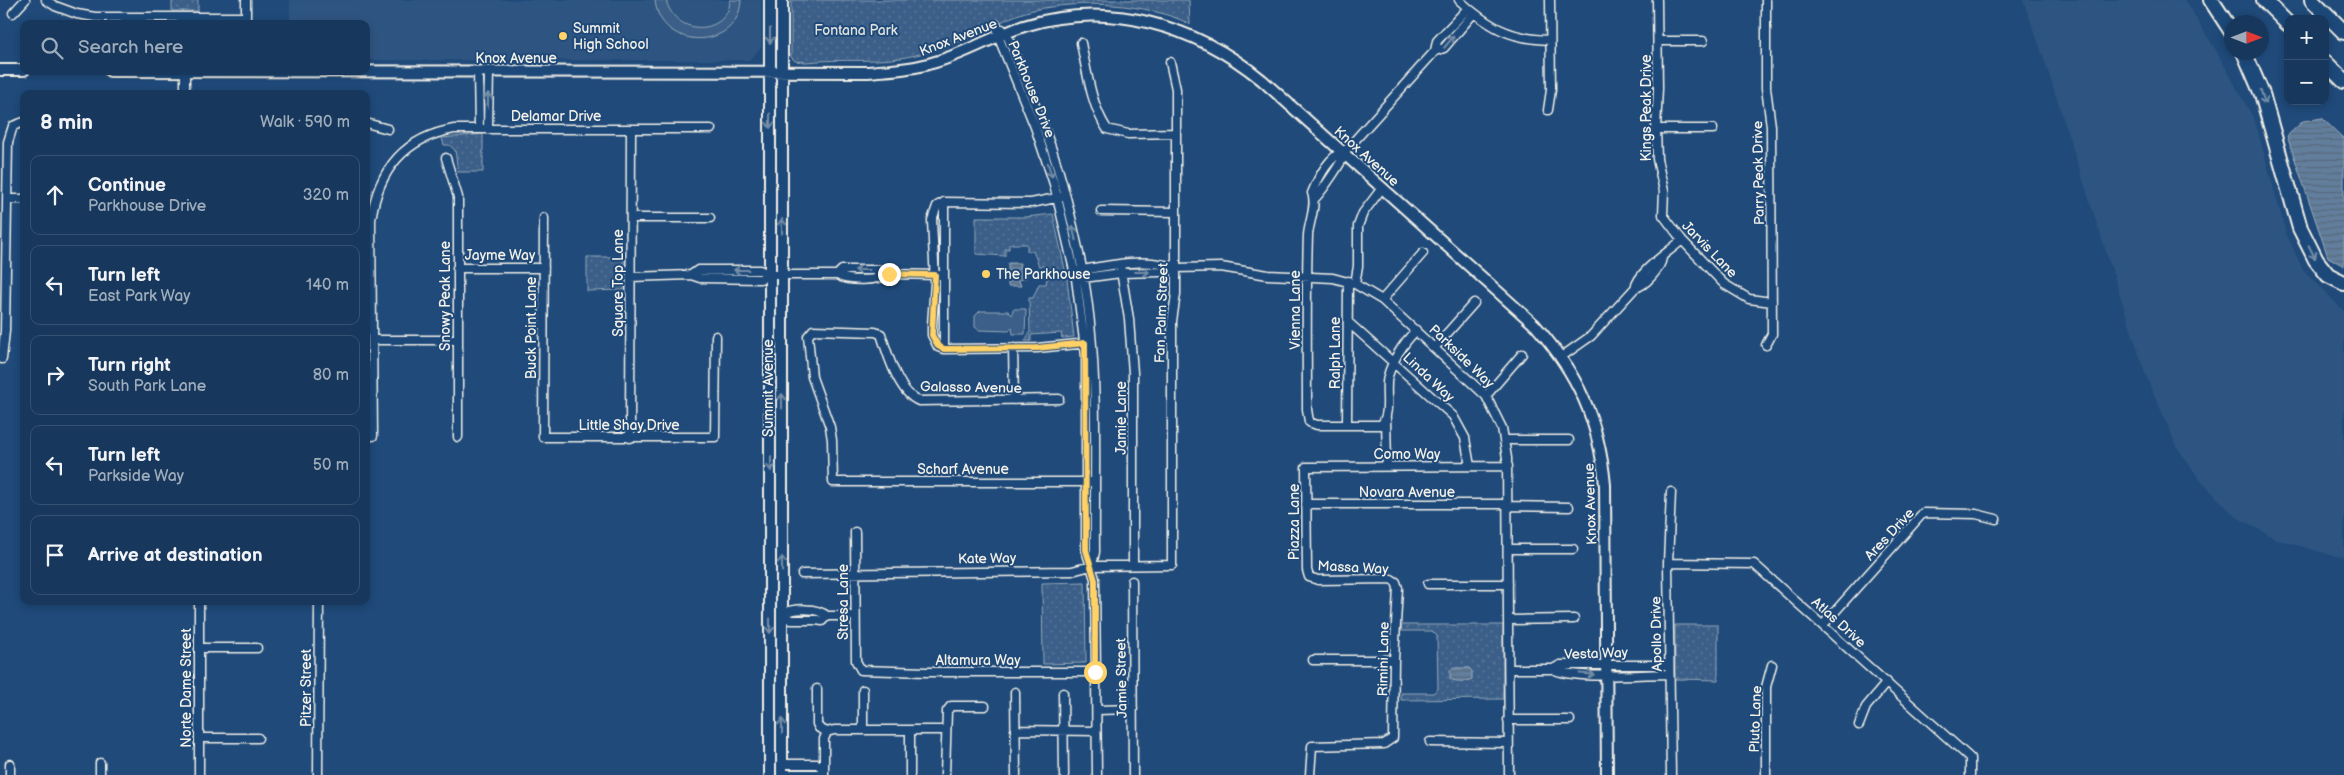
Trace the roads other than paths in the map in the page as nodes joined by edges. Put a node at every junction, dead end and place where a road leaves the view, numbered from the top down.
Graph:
1 (26, 0) edge
2 (46, 0) edge
3 (246, 0) edge
4 (770, 0) edge
5 (782, 0) edge
6 (1460, 0) edge
7 (1550, 0) edge
8 (1657, 0) edge
9 (1766, 0) edge
10 (2211, 0) edge
11 (2264, 0) edge
12 (2312, 0) edge
13 (1471, 10) junction
14 (13, 13) dead end
15 (164, 20) edge
16 (202, 20) edge
17 (2224, 20) edge
18 (2284, 20) edge
19 (2344, 32) edge
20 (1002, 34) junction
21 (1550, 40) junction
22 (1658, 41) junction
23 (1703, 41) dead end
24 (1080, 44) dead end
25 (2247, 60) edge
26 (1170, 62) dead end
27 (2329, 66) edge
28 (0, 70) edge
29 (20, 70) edge
30 (370, 71) edge
31 (484, 71) junction
32 (770, 72) junction
33 (781, 72) junction
34 (185, 75) edge
35 (2344, 81) edge
36 (186, 90) edge
37 (1548, 110) dead end
38 (20, 123) edge
39 (370, 124) edge
40 (479, 128) junction
41 (488, 128) junction
42 (1656, 128) junction
43 (388, 129) dead end
44 (631, 129) junction
45 (711, 129) dead end
46 (1713, 129) dead end
47 (1176, 134) junction
48 (1344, 152) junction
49 (446, 158) dead end
50 (1382, 188) junction
51 (1062, 197) junction
52 (7, 199) junction
53 (20, 199) edge
54 (944, 202) junction
55 (1101, 211) dead end
56 (1176, 212) junction
57 (1663, 215) joint
58 (544, 218) dead end
59 (631, 218) junction
60 (710, 218) dead end
61 (370, 239) edge
62 (1682, 240) junction
63 (1423, 253) dead end
64 (457, 268) junction
65 (544, 268) junction
66 (1176, 268) junction
67 (1121, 269) junction
68 (720, 270) junction
69 (944, 274) junction
70 (1079, 274) junction
71 (691, 275) junction
72 (770, 275) junction
73 (782, 275) junction
74 (935, 275) junction
75 (1308, 275) junction
76 (630, 277) junction
77 (720, 279) junction
78 (1351, 283) junction
79 (2344, 283) edge
80 (1382, 300) junction
81 (1772, 302) junction
82 (1474, 303) dead end
83 (370, 308) edge
84 (1348, 322) junction
85 (1416, 330) junction
86 (716, 336) dead end
87 (372, 340) junction
88 (457, 340) junction
89 (1088, 343) junction
90 (1766, 345) dead end
91 (1435, 347) junction
92 (1013, 348) junction
93 (944, 349) junction
94 (1522, 354) dead end
95 (1561, 357) junction
96 (2, 359) dead end
97 (1394, 361) junction
98 (1486, 396) junction
99 (1059, 399) dead end
100 (1014, 400) junction
101 (1387, 416) junction
102 (1347, 425) junction
103 (373, 436) dead end
104 (458, 437) dead end
105 (543, 437) joint
106 (630, 438) junction
107 (1505, 440) junction
108 (1569, 440) dead end
109 (1387, 466) junction
110 (1470, 466) junction
111 (1508, 466) junction
112 (1306, 467) joint
113 (833, 482) joint
114 (1091, 482) junction
115 (1670, 492) dead end
116 (1306, 504) junction
117 (1508, 505) junction
118 (1569, 506) dead end
119 (1996, 519) dead end
120 (855, 532) dead end
121 (1508, 549) junction
122 (1573, 549) dead end
123 (1668, 563) junction
124 (1133, 564) junction
125 (1172, 565) joint
126 (1091, 566) junction
127 (855, 573) junction
128 (802, 574) dead end
129 (1309, 578) joint
130 (1132, 581) dead end
131 (1396, 582) joint
132 (1428, 584) dead end
133 (1508, 584) junction
134 (198, 605) edge
135 (319, 605) edge
136 (782, 614) junction
137 (855, 616) junction
138 (1574, 619) dead end
139 (1509, 620) junction
140 (1824, 625) junction
141 (199, 648) junction
142 (257, 648) dead end
143 (1313, 660) dead end
144 (1394, 660) junction
145 (1638, 664) junction
146 (1772, 665) dead end
147 (1606, 669) junction
148 (1669, 669) junction
149 (861, 670) joint
150 (1509, 670) junction
151 (1095, 672) junction
152 (1638, 674) junction
153 (1887, 682) junction
154 (817, 689) dead end
155 (864, 690) dead end
156 (1015, 692) dead end
157 (1063, 693) dead end
158 (985, 706) dead end
159 (1133, 709) junction
160 (1097, 710) junction
161 (1508, 720) junction
162 (1570, 720) dead end
163 (1859, 725) dead end
164 (863, 730) junction
165 (910, 730) junction
166 (945, 730) junction
167 (1015, 730) junction
168 (1064, 730) junction
169 (1096, 731) junction
170 (827, 732) junction
171 (199, 738) junction
172 (258, 738) dead end
173 (1430, 742) dead end
174 (1508, 743) junction
175 (100, 763) dead end
176 (10, 764) dead end
177 (782, 764) junction
178 (807, 764) junction
179 (824, 772) edge
180 (807, 774) edge
181 (10, 775) edge
182 (100, 775) edge
183 (199, 775) edge
184 (318, 775) edge
185 (770, 775) edge
186 (782, 775) edge
187 (910, 775) edge
188 (945, 775) edge
189 (1016, 775) edge
190 (1064, 775) edge
191 (1097, 775) edge
192 (1133, 775) edge
193 (1310, 775) edge
194 (1509, 775) edge
195 (1607, 775) edge
196 (1671, 775) edge
197 (1766, 775) edge
198 (1970, 775) edge

1 - 14 street
2 - 15 street
3 - 16 street
4 -> 32 street, Summit Avenue
5 - 33 street, Summit Avenue
6 - 13 street
7 - 21 street
8 - 22 street, Kings Peak Drive
9 - 81 street, Parry Peak Drive
10 - 17 highway
11 - 18 highway
12 - 19 highway
13 - 21 street
13 - 48 street, Vienna Lane
20 - 33 street, Knox Avenue
20 - 48 street, Knox Avenue
20 - 51 street, Parkhouse Drive
21 - 37 street
22 - 23 street
22 - 42 street, Kings Peak Drive
24 - 47 street
25 -> 79 highway
26 - 47 street, Fan Palm Street
27 - 35 highway
28 - 29 street
30 - 31 street, Knox Avenue
31 - 32 street, Knox Avenue
31 - 40 street
41 -> 31 street
32 - 33 street, Knox Avenue
32 -> 72 street, Summit Avenue
73 -> 33 street, Summit Avenue
34 - 36 street
38 - 52 street
39 - 43 street
40 - 41 street, Delamar Drive
40 - 61 street, Delamar Drive
41 - 44 street, Delamar Drive
42 - 46 street
42 - 57 street, Kings Peak Drive
44 - 45 street, Delamar Drive
44 - 59 street, Square Top Lane
47 - 56 street, Fan Palm Street
48 - 50 street, Knox Avenue
48 - 75 street, Vienna Lane
49 - 64 street, Snowy Peak Lane
50 - 78 street, Ralph Lane
50 - 95 street, Knox Avenue
51 - 54 street
51 - 70 street, Parkhouse Drive
52 - 53 street
52 - 96 street
54 - 69 street
54 - 74 street
55 - 56 street
56 - 66 street, Fan Palm Street
57 - 62 street, Jarvis Lane
58 - 65 street, Buck Point Lane
59 - 60 street
59 - 76 street, Square Top Lane
62 - 81 street, Jarvis Lane
62 - 95 street
63 - 80 street
64 - 65 street, Jayme Way
64 - 88 street, Snowy Peak Lane
65 - 105 street, Buck Point Lane
66 - 67 street, Parkside Way
66 - 75 street, Parkside Way
66 - 125 street, Fan Palm Street
67 - 70 street, Parkside Way
67 - 124 street, Jamie Lane
68 - 71 street
72 -> 68 street
68 - 77 street
69 - 74 street
69 - 93 street
70 - 89 street, Parkhouse Drive
71 - 76 street
71 - 77 street
72 - 73 street
72 - 77 street
72 -> 185 street, Summit Avenue
73 - 74 street
136 -> 73 street, Summit Avenue
74 - 93 street
75 - 78 street, Parkside Way
75 - 102 street, Vienna Lane
76 - 106 street, Square Top Lane
78 - 80 street, Parkside Way
78 - 84 street, Ralph Lane
80 - 85 street, Parkside Way
81 - 90 street, Parry Peak Drive
82 - 91 street
83 - 87 street, Delamar Drive
84 - 97 street, Linda Way
84 - 102 street, Ralph Lane
85 - 91 street, Parkside Way
85 - 97 street
86 - 106 street, Little Shay Drive
87 - 88 street
87 - 103 street, Delamar Drive
88 - 104 street, Snowy Peak Lane
89 - 92 street
89 - 114 street, Parkhouse Drive
91 - 98 street, Parkside Way
92 - 93 street
92 - 100 street
94 - 98 street
95 - 147 street, Knox Avenue
97 - 101 street
97 - 110 street, Linda Way
98 - 107 street, Parkside Way
99 - 100 street, Galasso Avenue
100 - 113 street, Galasso Avenue
101 - 102 street
101 - 109 street
105 - 106 street, Little Shay Drive
107 - 108 street
107 - 111 street, Parkside Way
109 - 110 street, Como Way
109 - 112 street, Como Way
110 - 111 street, Como Way
111 - 117 street, Parkside Way
112 - 116 street, Piazza Lane
113 - 114 street, Scharf Avenue
114 - 126 street, Parkhouse Drive
115 - 123 street, Apollo Drive
116 - 117 street, Novara Avenue
116 - 129 street, Piazza Lane
117 - 118 street, Novara Avenue
117 - 121 street, Parkside Way
119 - 140 street, Ares Drive
120 - 127 street, Stresa Lane
121 - 122 street
121 - 133 street, Parkside Way
123 - 140 street, Atlas Drive
123 - 148 street, Apollo Drive
124 - 125 street, Kate Way
124 - 126 street, Kate Way
126 - 127 street, Kate Way
126 - 151 street, Parkhouse Drive
127 - 128 street, Kate Way
127 - 137 street, Stresa Lane
129 - 131 street, Massa Way
130 - 159 street, Jamie Street
131 - 144 street, Rimini Lane
132 - 133 street
133 - 139 street, Parkside Way
134 - 141 street, Norte Dame Street
135 - 184 street, Pitzer Street
136 - 137 street
177 -> 136 street, Summit Avenue
137 - 149 street, Stresa Lane
138 - 139 street
139 - 150 street, Parkside Way
140 - 153 street, Atlas Drive
141 - 142 street
141 - 171 street, Norte Dame Street
143 - 144 street
144 - 193 street, Rimini Lane
145 - 147 street, Vesta Way
145 - 148 street, Vesta Way
145 - 152 street
146 - 197 street, Pluto Lane
147 - 150 street, Vesta Way
147 - 152 street, Vesta Way
147 - 195 street, Knox Avenue
148 - 152 street, Vesta Way
148 - 196 street, Apollo Drive
149 - 151 street, Altamura Way
150 - 161 street, Parkside Way
151 - 160 street, Parkhouse Drive
153 - 163 street
153 - 198 street, Atlas Drive
154 - 170 street
155 - 164 street
156 - 167 street
157 - 168 street
158 - 166 street
159 - 160 street
159 - 192 street, Jamie Street
160 - 169 street, Parkhouse Drive
161 - 162 street
161 - 174 street, Parkside Way
164 - 165 street
164 - 170 street
165 - 166 street
165 - 187 street
166 - 188 street
167 - 168 street
167 - 189 street
168 - 169 street
168 - 190 street
169 - 191 street, Parkhouse Drive
170 - 179 street
171 - 172 street
171 - 183 street, Norte Dame Street
173 - 174 street
174 - 194 street, Parkside Way
175 - 182 street
176 - 181 street
177 - 178 street
177 - 186 street, Summit Avenue
178 - 179 street
178 - 180 street
179 - 180 street
180 - 186 street

